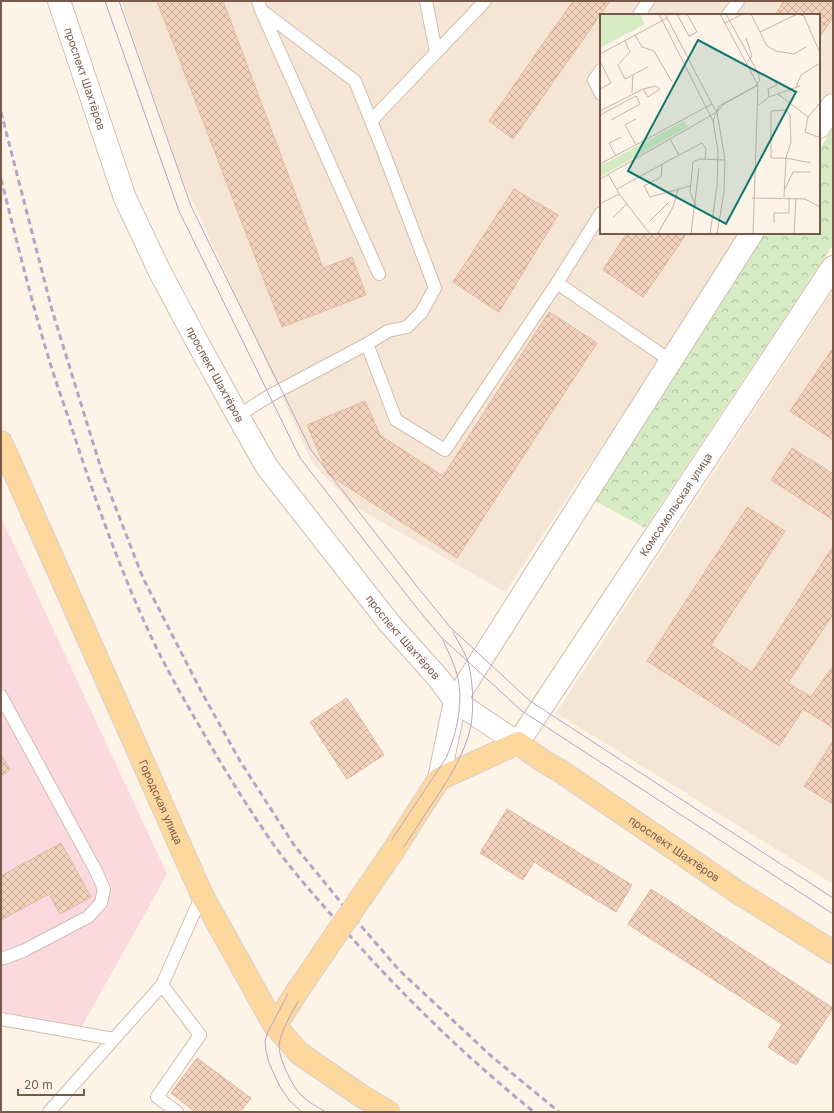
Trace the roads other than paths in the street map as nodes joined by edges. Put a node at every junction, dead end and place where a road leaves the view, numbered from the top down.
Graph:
1 (59, 1) edge
2 (426, 1) edge
3 (485, 1) edge
4 (648, 1) edge
5 (738, 1) edge
6 (259, 6) edge
7 (640, 14) edge
8 (729, 14) edge
9 (436, 52) junction
10 (600, 71) edge
11 (600, 92) edge
12 (833, 105) edge
13 (371, 121) junction
14 (820, 125) edge
15 (600, 215) edge
16 (751, 234) edge
17 (833, 267) edge
18 (379, 274) dead end
19 (557, 283) junction
20 (367, 344) junction
21 (671, 361) junction
22 (238, 416) junction
23 (1, 442) edge
24 (1, 696) edge
25 (455, 701) junction
26 (518, 743) junction
27 (439, 779) junction
28 (202, 895) junction
29 (833, 952) edge
30 (1, 958) edge
31 (162, 986) junction
32 (1, 1019) edge
33 (275, 1026) junction
34 (114, 1038) junction
35 (49, 1112) edge
36 (177, 1112) edge
37 (388, 1112) edge

1 - 22 main road, проспект Шахтёров
2 - 9 lane
3 - 9 lane
4 - 7 lane
5 - 8 lane
6 - 13 lane
6 - 18 lane
9 - 13 lane
10 - 11 lane
12 - 14 main road
13 - 20 lane
15 - 19 lane
16 - 21 main road
17 - 26 main road, Комсомольская улица
19 - 20 lane
19 - 21 lane
20 - 22 lane
21 - 25 main road
22 - 25 main road, проспект Шахтёров
23 - 28 main road, Городская улица
24 - 30 lane
25 - 26 main road
25 - 27 main road
26 - 27 main road
26 - 29 main road, проспект Шахтёров
27 - 33 main road, bridge
28 - 31 lane
28 - 33 main road, Городская улица
31 - 34 lane
31 - 36 lane
32 - 34 lane
33 - 37 main road, Городская улица
34 - 35 lane

